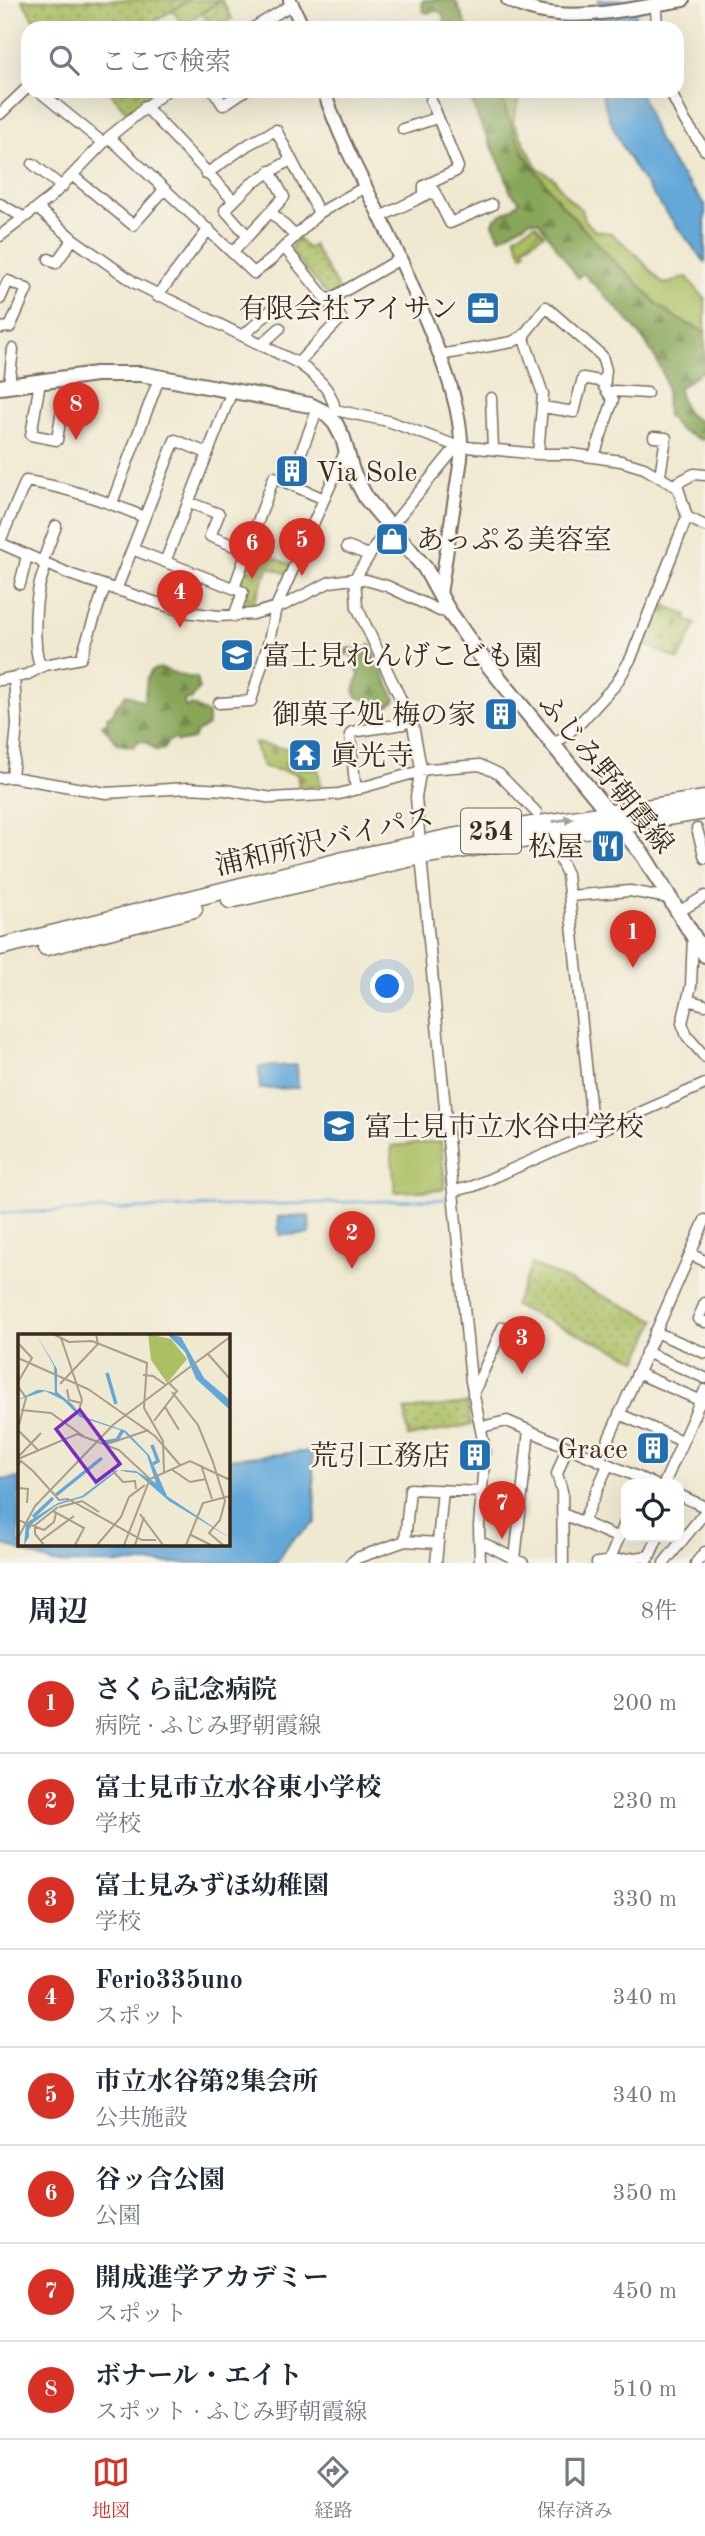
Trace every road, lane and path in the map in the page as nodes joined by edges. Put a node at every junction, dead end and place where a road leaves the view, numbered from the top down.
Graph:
1 (508, 0) edge
2 (683, 0) edge
3 (295, 1) edge
4 (528, 5) edge
5 (654, 7) junction
6 (264, 21) edge
7 (301, 21) edge
8 (656, 21) edge
9 (21, 94) edge
10 (49, 98) edge
11 (156, 98) edge
12 (218, 98) edge
13 (234, 98) edge
14 (327, 98) edge
15 (674, 98) edge
16 (430, 100) dead end
17 (145, 106) junction
18 (0, 114) edge
19 (437, 118) junction
20 (403, 129) dead end
21 (106, 140) junction
22 (705, 150) edge
23 (290, 160) junction
24 (33, 164) dead end
25 (270, 171) junction
26 (206, 174) junction
27 (73, 176) junction
28 (62, 187) junction
29 (365, 187) junction
30 (164, 190) junction
31 (425, 195) junction
32 (233, 200) junction
33 (0, 204) edge
34 (492, 205) dead end
35 (37, 208) junction
36 (271, 212) junction
37 (319, 213) junction
38 (23, 217) junction
39 (380, 217) junction
40 (209, 229) junction
41 (0, 236) edge
42 (247, 236) junction
43 (295, 236) junction
44 (73, 239) junction
45 (284, 247) junction
46 (233, 252) junction
47 (49, 259) dead end
48 (400, 259) junction
49 (157, 296) junction
50 (0, 299) edge
51 (327, 301) junction
52 (279, 303) dead end
53 (0, 328) edge
54 (280, 328) dead end
55 (244, 335) junction
56 (523, 336) junction
57 (262, 344) junction
58 (13, 349) dead end
59 (440, 355) junction
60 (298, 363) junction
61 (160, 376) junction
62 (68, 378) junction
63 (40, 382) junction
64 (605, 382) junction
65 (4, 386) edge
66 (232, 391) junction
67 (648, 393) dead end
68 (609, 394) junction
69 (491, 398) dead end
70 (542, 407) junction
71 (327, 412) junction
72 (654, 437) dead end
73 (460, 446) junction
74 (493, 449) junction
75 (302, 450) dead end
76 (346, 450) junction
77 (207, 453) junction
78 (538, 454) junction
79 (594, 456) junction
80 (660, 475) junction
81 (705, 475) edge
82 (675, 484) junction
83 (324, 499) junction
84 (188, 502) junction
85 (112, 503) junction
86 (144, 517) junction
87 (687, 517) junction
88 (56, 526) dead end
89 (390, 526) junction
90 (705, 526) edge
91 (0, 542) edge
92 (347, 547) dead end
93 (131, 550) junction
94 (247, 551) junction
95 (369, 555) junction
96 (27, 556) junction
97 (165, 562) junction
98 (44, 564) junction
99 (355, 578) junction
100 (20, 584) dead end
101 (105, 586) junction
102 (234, 588) junction
103 (116, 590) junction
104 (440, 594) junction
105 (275, 609) junction
106 (448, 610) junction
107 (234, 616) junction
108 (41, 667) junction
109 (14, 677) junction
110 (0, 680) edge
111 (219, 703) dead end
112 (410, 720) junction
113 (554, 746) junction
114 (420, 771) junction
115 (12, 777) junction
116 (0, 778) edge
117 (359, 789) junction
118 (705, 799) edge
119 (705, 811) edge
120 (536, 812) dead end
121 (612, 819) junction
122 (696, 829) dead end
123 (553, 845) dead end
124 (421, 850) junction
125 (705, 858) edge
126 (668, 893) junction
127 (569, 896) junction
128 (705, 896) edge
129 (680, 911) junction
130 (693, 934) junction
131 (0, 947) edge
132 (705, 955) edge
133 (0, 958) edge
134 (688, 1000) junction
135 (705, 1005) edge
136 (705, 1057) edge
137 (705, 1084) edge
138 (593, 1134) junction
139 (454, 1196) junction
140 (705, 1220) edge
141 (690, 1254) junction
142 (705, 1261) edge
143 (705, 1303) edge
144 (705, 1322) edge
145 (503, 1327) dead end
146 (656, 1332) junction
147 (646, 1352) junction
148 (705, 1353) edge
149 (637, 1373) junction
150 (705, 1378) edge
151 (705, 1390) edge
152 (473, 1394) junction
153 (703, 1401) edge
154 (619, 1414) junction
155 (481, 1427) junction
156 (529, 1430) junction
157 (682, 1441) junction
158 (567, 1447) junction
159 (604, 1463) junction
160 (636, 1479) edge
161 (666, 1479) edge
162 (443, 1490) junction
163 (482, 1492) junction
164 (684, 1498) edge
165 (705, 1510) edge
166 (563, 1514) junction
167 (583, 1522) junction
168 (621, 1529) edge
169 (619, 1538) junction
170 (405, 1541) junction
171 (479, 1541) junction
172 (656, 1542) edge
173 (438, 1543) junction
174 (705, 1552) edge
175 (649, 1560) edge
176 (519, 1561) edge
177 (481, 1562) edge
178 (608, 1562) edge
179 (351, 1563) edge
180 (436, 1563) edge
181 (563, 1563) edge
182 (597, 1563) edge
183 (664, 1563) edge
184 (696, 1563) edge

1 - 4 street
2 - 5 street
3 - 6 street
3 - 7 street
4 - 5 street
5 - 8 street
9 - 18 street
10 - 21 street
11 - 17 street
12 - 13 street
14 - 29 street
15 - 22 street
16 - 19 street
17 - 21 street
17 - 26 street
19 - 20 street
19 - 31 street
21 - 27 street
21 - 30 street
23 - 25 street
23 - 26 street
23 - 37 street
24 - 28 street
25 - 32 street
25 - 36 street
26 - 32 street
27 - 28 street
27 - 30 street
28 - 35 street
29 - 37 street
29 - 39 street
30 - 40 street
31 - 34 street
31 - 39 street
32 - 42 street
33 - 38 street
35 - 38 street
35 - 44 street
36 - 42 street
36 - 43 street
37 - 43 street
38 - 41 street
39 - 48 street
40 - 46 street
40 - 49 street
42 - 46 street
43 - 45 street
44 - 47 street
44 - 49 street
45 - 46 street
45 - 51 street
48 - 51 street
48 - 59 street
49 - 55 street
50 - 53 street
51 - 60 street
52 - 55 street
54 - 57 street
55 - 57 street
56 - 59 street
56 - 64 street
56 - 70 street
57 - 60 street
58 - 65 street
59 - 73 street
60 - 71 street
61 - 62 main road
61 - 66 main road
61 - 85 street
62 - 63 main road
62 - 63 street
63 - 65 main road
64 - 68 street
64 - 70 street
66 - 71 main road
66 - 77 street
67 - 68 street
68 - 79 street
69 - 74 street
70 - 78 street
71 - 73 street
71 - 75 street
71 - 76 main road, ふじみ野朝霞線
72 - 80 street
73 - 74 street
73 - 89 street
73 - 104 street
74 - 78 street
76 - 83 street
76 - 89 main road, ふじみ野朝霞線
77 - 84 street
77 - 86 street
78 - 79 street
79 - 80 street
80 - 82 street
81 - 82 street
82 - 87 street
83 - 94 street
83 - 105 street
84 - 94 street
84 - 97 street
85 - 86 street
85 - 91 street
86 - 93 street
87 - 90 street
87 - 113 street
88 - 98 street
89 - 95 street
89 - 104 main road, ふじみ野朝霞線
91 - 96 street
92 - 95 street
93 - 97 street
93 - 103 street
94 - 102 street
95 - 99 street
96 - 98 street
96 - 100 street
97 - 102 street
98 - 101 street
98 - 108 street
99 - 105 street
99 - 106 street
99 - 112 street
101 - 103 street
101 - 108 street
102 - 107 street
103 - 107 street
104 - 106 main road, ふじみ野朝霞線
105 - 107 street
105 - 111 street
106 - 113 main road, ふじみ野朝霞線
108 - 109 street
109 - 110 street
109 - 115 street
112 - 114 street
112 - 117 street
113 - 121 main road, ふじみ野朝霞線
114 - 117 street
114 - 120 street
114 - 124 street
115 - 116 street
115 - 117 street
118 - 121 highway, 浦和所沢バイパス / 254
119 - 121 highway, 浦和所沢バイパス / 254
121 - 124 highway, 浦和所沢バイパス / 254
121 - 126 main road, ふじみ野朝霞線
122 - 125 street
123 - 127 street
124 - 131 highway, 浦和所沢バイパス / 254
124 - 133 highway, 浦和所沢バイパス / 254
124 - 139 street
126 - 127 street
126 - 129 main road, ふじみ野朝霞線
127 - 138 street
128 - 129 street
129 - 130 main road, ふじみ野朝霞線
130 - 132 main road, ふじみ野朝霞線
130 - 134 street
134 - 135 street
134 - 136 street
137 - 138 street
138 - 139 street
139 - 152 street
140 - 141 street
141 - 142 street
141 - 146 street
143 - 144 street
145 - 152 street
146 - 147 street
146 - 148 street
147 - 149 street
147 - 150 street
149 - 153 street
149 - 154 street
151 - 153 street
152 - 155 street
153 - 157 street
154 - 157 street
154 - 159 street
155 - 156 street
155 - 163 street
156 - 158 street
156 - 176 street
157 - 161 street
158 - 159 street
158 - 166 street
159 - 160 street
159 - 167 street
162 - 163 street
162 - 170 street
162 - 173 street
163 - 171 street
164 - 165 street
165 - 183 street
166 - 167 street
166 - 181 street
167 - 169 street
168 - 169 street
169 - 178 street
170 - 173 street
170 - 179 street
171 - 176 street
171 - 177 street
172 - 175 street
173 - 180 street
174 - 184 street
175 - 178 street
178 - 182 street

